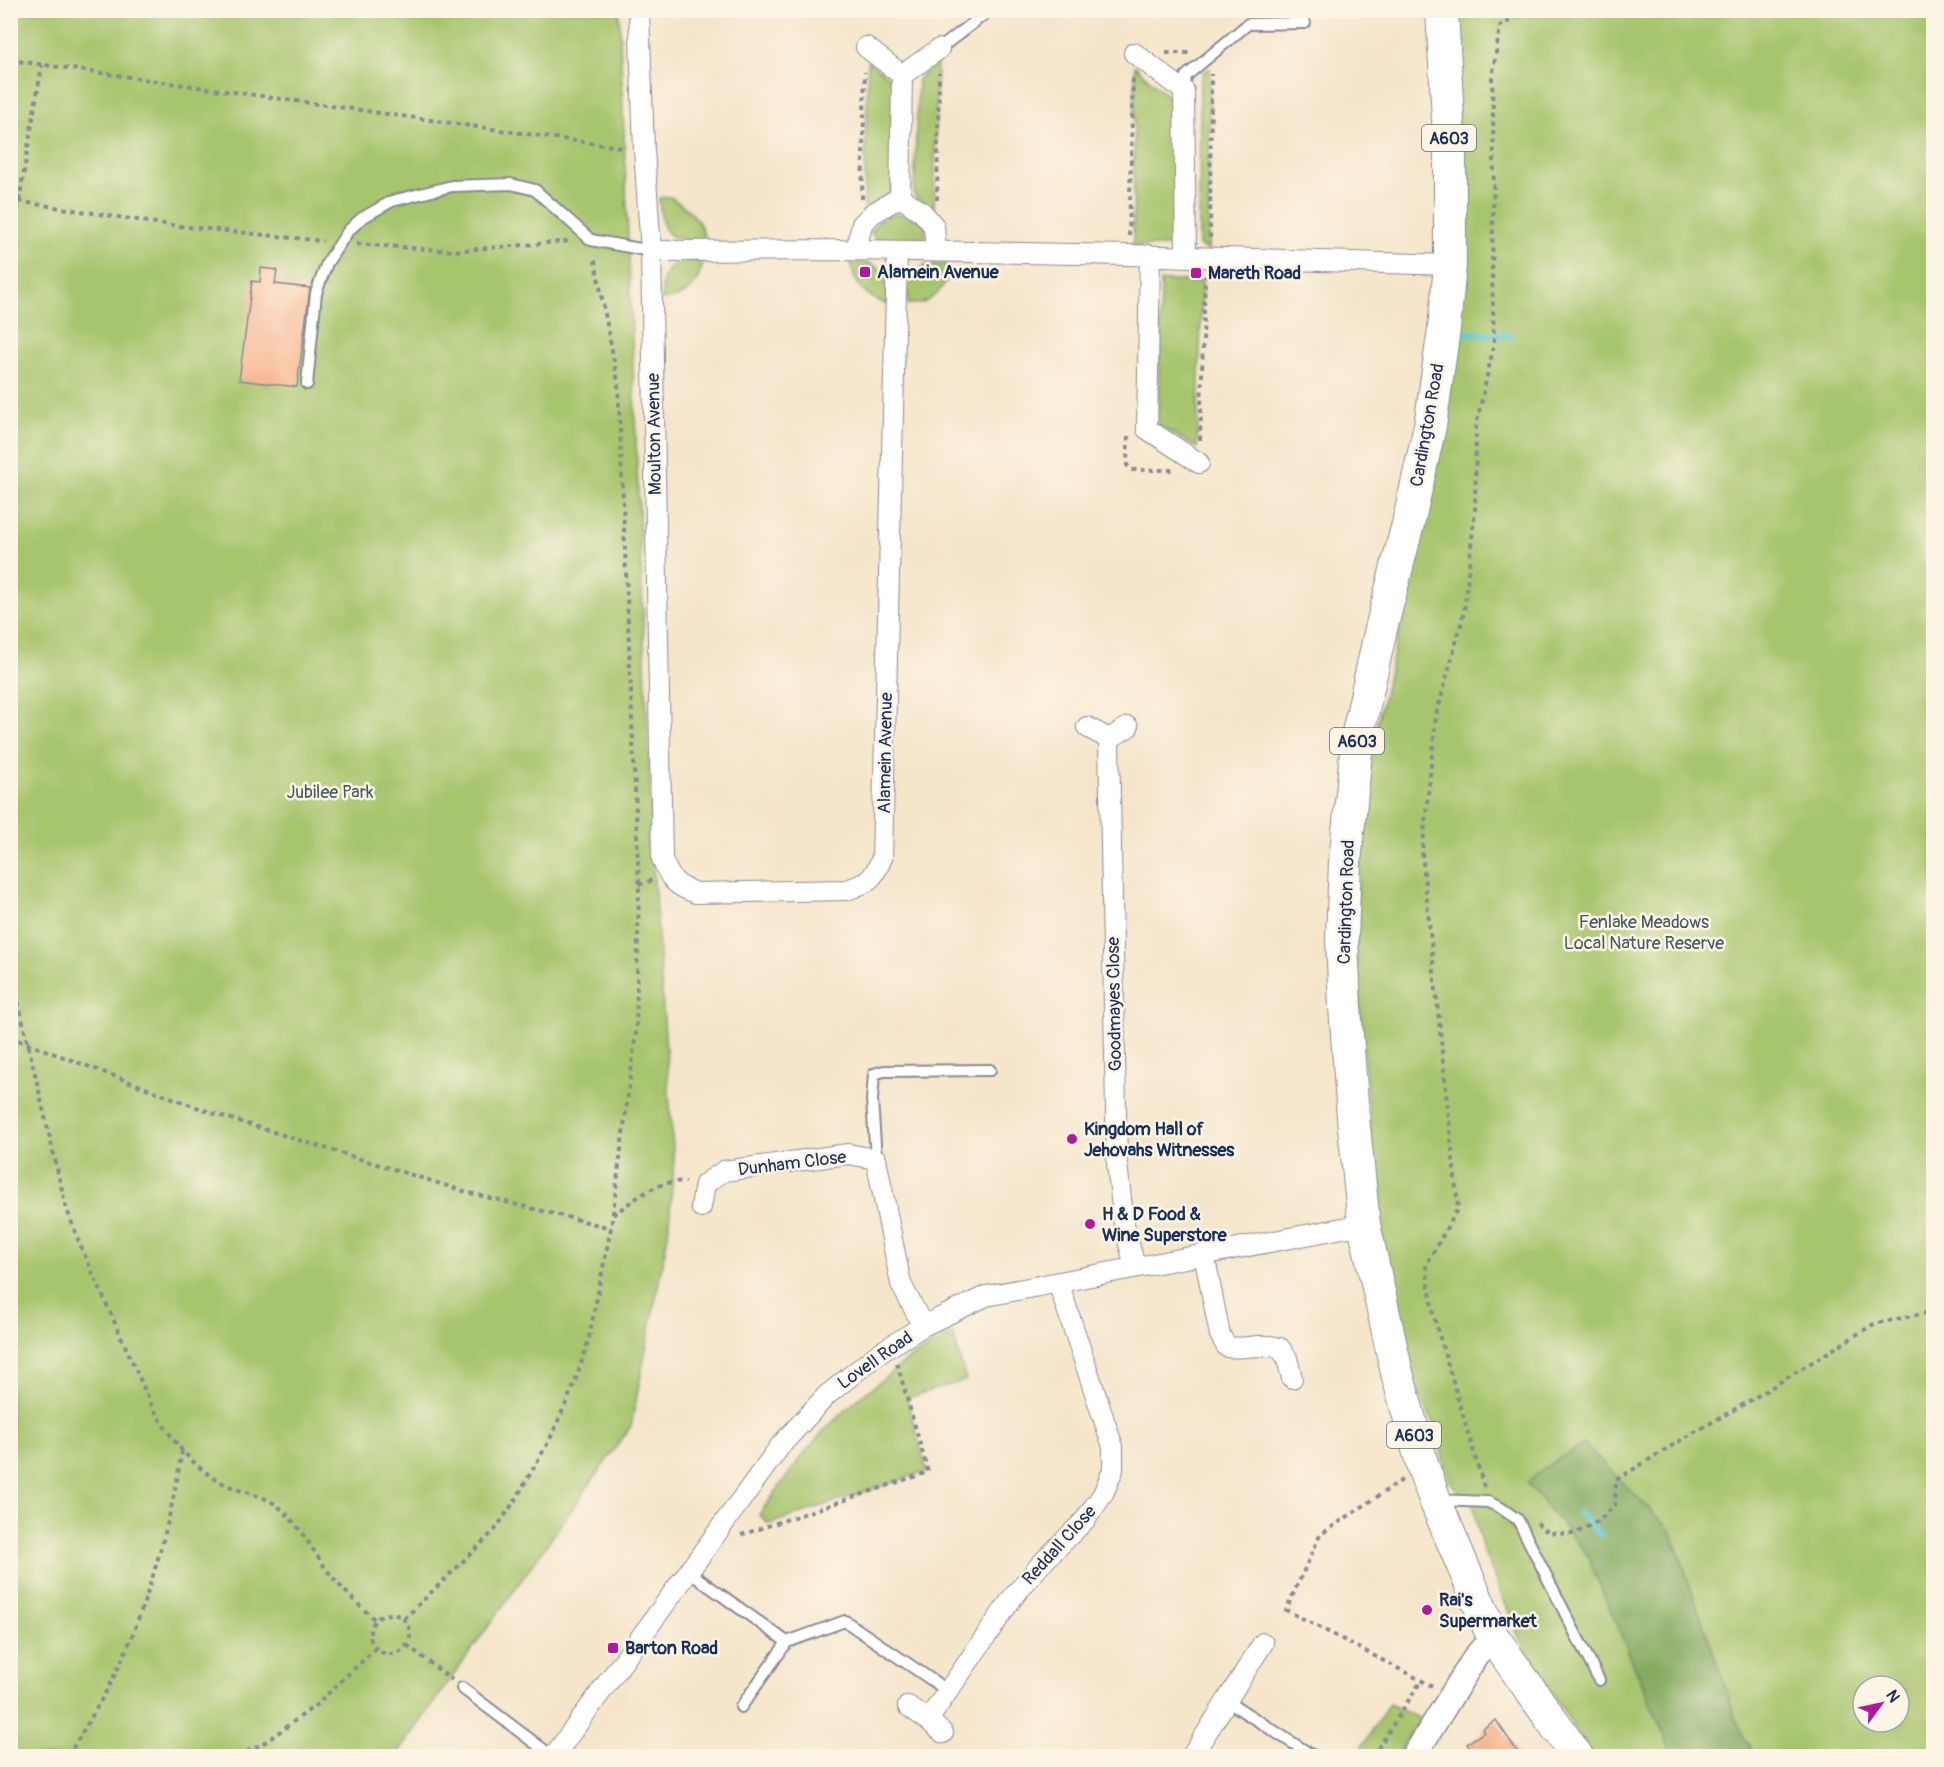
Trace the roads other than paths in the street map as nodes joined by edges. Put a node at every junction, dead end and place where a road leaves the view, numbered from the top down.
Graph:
1 (639, 10) edge
2 (990, 10) edge
3 (1442, 10) edge
4 (1305, 23) dead end
5 (866, 47) dead end
6 (939, 49) joint
7 (1134, 53) dead end
8 (902, 75) junction
9 (1184, 91) junction
10 (900, 197) junction
11 (856, 249) junction
12 (651, 251) junction
13 (936, 251) junction
14 (897, 252) junction
15 (1150, 255) junction
16 (1186, 257) junction
17 (1450, 265) junction
18 (307, 384) dead end
19 (1199, 463) dead end
20 (1087, 727) dead end
21 (1128, 727) dead end
22 (1109, 740) junction
23 (662, 859) joint
24 (990, 1070) dead end
25 (876, 1159) junction
26 (701, 1207) dead end
27 (1364, 1224) junction
28 (1204, 1254) junction
29 (1135, 1268) junction
30 (1058, 1282) junction
31 (923, 1326) junction
32 (1292, 1378) dead end
33 (1435, 1500) junction
34 (689, 1572) junction
35 (1493, 1637) junction
36 (787, 1642) junction
37 (1263, 1643) dead end
38 (1599, 1680) dead end
39 (462, 1688) road end
40 (948, 1691) junction
41 (1227, 1701) junction
42 (908, 1706) dead end
43 (741, 1707) dead end
44 (928, 1720) junction
45 (943, 1733) dead end
46 (558, 1755) edge
47 (1192, 1756) edge
48 (1313, 1756) edge
49 (1414, 1756) edge
50 (1577, 1756) edge

1 - 12 street, Moulton Avenue
2 - 6 lane
3 - 17 main road, Cardington Road / A603
4 - 9 lane
5 - 8 street
6 - 8 street
7 - 9 street
8 - 10 street
9 - 16 street
10 - 11 street
10 - 13 street
11 - 12 street
11 - 14 street
12 - 18 lane
12 - 23 street, Moulton Avenue
13 - 14 street
13 - 15 street
14 - 23 street, Alamein Avenue
15 - 16 street
15 - 19 street
16 - 17 street
17 - 27 main road, Cardington Road / A603
20 - 22 street
21 - 22 street
22 - 29 street, Goodmayes Close
24 - 25 lane
25 - 26 street, Dunham Close
25 - 31 street
27 - 28 street, Lovell Road
27 - 33 main road, Cardington Road / A603
28 - 29 street, Lovell Road
28 - 32 street
29 - 30 street, Lovell Road
30 - 31 street, Lovell Road
30 - 40 street, Reddall Close
31 - 34 street, Lovell Road
33 - 35 main road, Cardington Road / A603
33 - 38 lane
34 - 36 lane
34 - 46 street, Lovell Road
35 - 49 street
35 - 50 main road, Cardington Road / A603
36 - 40 lane
36 - 43 lane
37 - 41 street
39 - 46 lane
40 - 44 street, Reddall Close
41 - 47 street
41 - 48 lane
42 - 44 street
44 - 45 street

